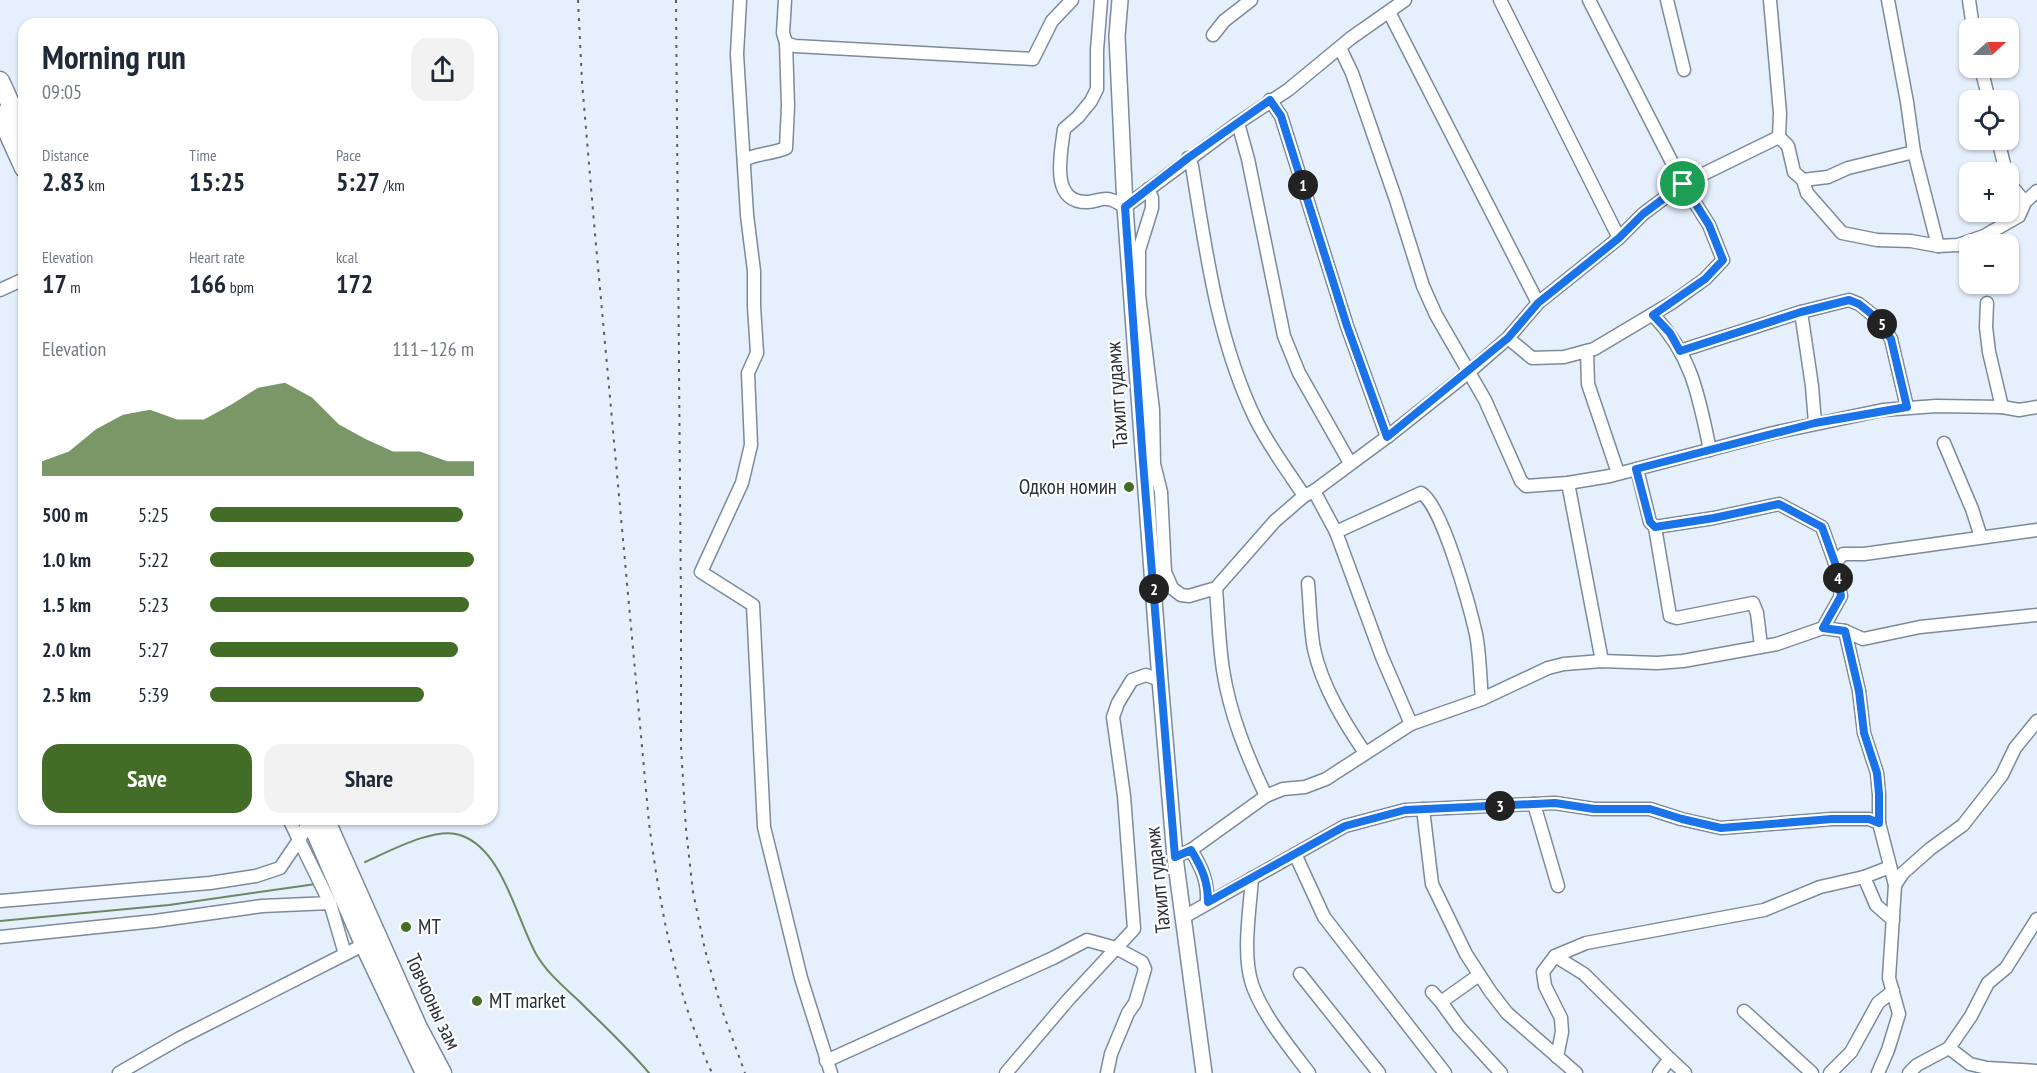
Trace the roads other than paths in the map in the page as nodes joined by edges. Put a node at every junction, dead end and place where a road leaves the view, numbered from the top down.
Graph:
1 (740, 0) edge
2 (785, 0) edge
3 (1072, 0) edge
4 (1101, 0) edge
5 (1120, 0) edge
6 (1251, 0) edge
7 (1405, 0) edge
8 (1500, 0) edge
9 (1589, 0) edge
10 (1667, 0) edge
11 (1770, 0) edge
12 (1888, 0) edge
13 (1969, 0) edge
14 (1389, 12) junction
15 (1972, 18) edge
16 (1213, 35) dead end
17 (786, 43) junction
18 (1340, 48) junction
19 (1684, 70) dead end
20 (0, 81) edge
21 (1270, 100) junction
22 (0, 115) edge
23 (18, 121) edge
24 (1238, 123) junction
25 (1779, 136) junction
26 (1914, 152) junction
27 (18, 155) edge
28 (1188, 158) junction
29 (744, 160) junction
30 (1803, 180) junction
31 (1683, 184) junction
32 (1148, 189) junction
33 (2037, 191) edge
34 (2019, 195) edge
35 (2025, 202) junction
36 (1125, 207) junction
37 (1619, 238) junction
38 (1938, 246) junction
39 (18, 282) edge
40 (0, 290) edge
41 (1538, 303) junction
42 (1987, 303) dead end
43 (1801, 312) junction
44 (1653, 315) junction
45 (1508, 338) junction
46 (1587, 351) junction
47 (1680, 351) junction
48 (1469, 372) junction
49 (1907, 407) junction
50 (2002, 407) junction
51 (2037, 407) edge
52 (1815, 423) junction
53 (1387, 437) junction
54 (1944, 443) dead end
55 (1710, 450) junction
56 (1149, 463) junction
57 (1350, 463) junction
58 (1636, 469) junction
59 (1618, 473) junction
60 (1568, 483) junction
61 (1309, 494) junction
62 (1655, 527) junction
63 (2037, 530) edge
64 (1336, 532) junction
65 (1981, 537) junction
66 (1158, 560) junction
67 (1835, 563) junction
68 (1308, 583) dead end
69 (1215, 588) junction
70 (2037, 615) edge
71 (1823, 628) junction
72 (1845, 631) junction
73 (1761, 646) junction
74 (1602, 662) junction
75 (1160, 680) junction
76 (1482, 699) junction
77 (2037, 721) edge
78 (1411, 724) junction
79 (1365, 753) junction
80 (1266, 796) junction
81 (1534, 804) junction
82 (1423, 809) junction
83 (1879, 823) junction
84 (293, 825) edge
85 (310, 825) edge
86 (318, 825) edge
87 (299, 840) junction
88 (1191, 850) junction
89 (1295, 854) junction
90 (1175, 857) junction
91 (1890, 867) junction
92 (1864, 877) junction
93 (1252, 878) junction
94 (1895, 885) junction
95 (1558, 886) dead end
96 (0, 901) edge
97 (1208, 902) junction
98 (330, 903) junction
99 (1182, 918) junction
100 (2037, 919) edge
101 (1893, 920) junction
102 (0, 937) edge
103 (371, 941) junction
104 (1116, 948) junction
105 (345, 954) junction
106 (1555, 956) junction
107 (1300, 974) dead end
108 (1479, 975) junction
109 (1893, 991) junction
110 (1744, 1011) dead end
111 (1949, 1048) junction
112 (1557, 1057) junction
113 (1670, 1059) junction
114 (829, 1067) edge
115 (2037, 1071) edge
116 (118, 1073) edge
117 (425, 1073) edge
118 (442, 1073) edge
119 (1006, 1073) edge
120 (1107, 1073) edge
121 (1204, 1073) edge
122 (1310, 1073) edge
123 (1379, 1073) edge
124 (1445, 1073) edge
125 (1501, 1073) edge
126 (1576, 1073) edge
127 (1659, 1073) edge
128 (1685, 1073) edge
129 (1812, 1073) edge
130 (1830, 1073) edge
131 (1878, 1073) edge
132 (1909, 1073) edge

1 - 29 street
2 - 17 street
3 - 17 street
4 - 36 street
5 - 36 main road, Тахилт гудамж
6 - 16 street
7 - 14 street
8 - 37 street
9 - 31 street
10 - 19 street
11 - 25 street
12 - 26 street
13 - 15 street
14 - 18 street
14 - 41 street
17 - 29 street
18 - 21 street
18 - 48 street
20 - 23 highway
21 - 24 street
21 - 53 street
22 - 27 highway
24 - 28 street
24 - 57 street
25 - 30 street
25 - 31 street
26 - 30 street
26 - 38 street
28 - 32 street
28 - 61 street
29 - 114 street
30 - 38 street
31 - 37 street
31 - 44 street
32 - 36 street
32 - 56 street
33 - 35 street
34 - 35 street
35 - 38 street
36 - 56 main road, Тахилт гудамж
37 - 41 street
39 - 40 street
41 - 45 street
42 - 50 street
43 - 47 street
43 - 49 street
43 - 52 street
44 - 46 street
44 - 47 street
45 - 46 street
45 - 48 street
46 - 59 street
47 - 55 street
48 - 53 street
48 - 60 street
49 - 50 street
49 - 52 street
50 - 51 street
52 - 55 street
53 - 57 street
54 - 65 street
55 - 58 street
56 - 66 main road, Тахилт гудамж
57 - 61 street
58 - 59 street
58 - 62 street
59 - 60 street
60 - 74 street
61 - 64 street
61 - 69 street
62 - 67 street
62 - 73 street
63 - 65 street
64 - 76 street
64 - 78 street
65 - 67 street
66 - 69 street
66 - 75 main road, Тахилт гудамж
67 - 71 street
68 - 79 street
69 - 80 street
70 - 72 street
71 - 72 street
71 - 73 street
72 - 83 street
73 - 74 street
74 - 76 street
75 - 90 main road, Тахилт гудамж
75 - 104 street
76 - 78 street
77 - 94 street
78 - 79 street
79 - 80 street
80 - 88 street
81 - 82 street
81 - 83 street
81 - 95 street
82 - 89 street
82 - 108 street
83 - 91 street
84 - 87 street
85 - 87 street
86 - 103 highway, Товчооны зам
87 - 96 street
87 - 98 street
88 - 90 street
88 - 97 street
89 - 93 street
89 - 124 street
90 - 99 main road, Тахилт гудамж
91 - 92 street
91 - 94 street
92 - 101 street
92 - 106 street
93 - 97 street
93 - 122 street
94 - 101 street
97 - 99 street
98 - 102 street
98 - 105 street
99 - 121 main road, Тахилт гудамж
100 - 111 street
101 - 109 street
103 - 105 street
103 - 117 highway, Товчооны зам
103 - 118 highway, Товчооны зам
104 - 114 street
104 - 119 street
104 - 120 street
105 - 116 street
106 - 112 street
106 - 113 street
107 - 123 street
108 - 112 street
108 - 125 street
109 - 130 street
109 - 131 street
110 - 129 street
111 - 115 street
111 - 132 street
112 - 126 street
113 - 127 street
113 - 128 street

